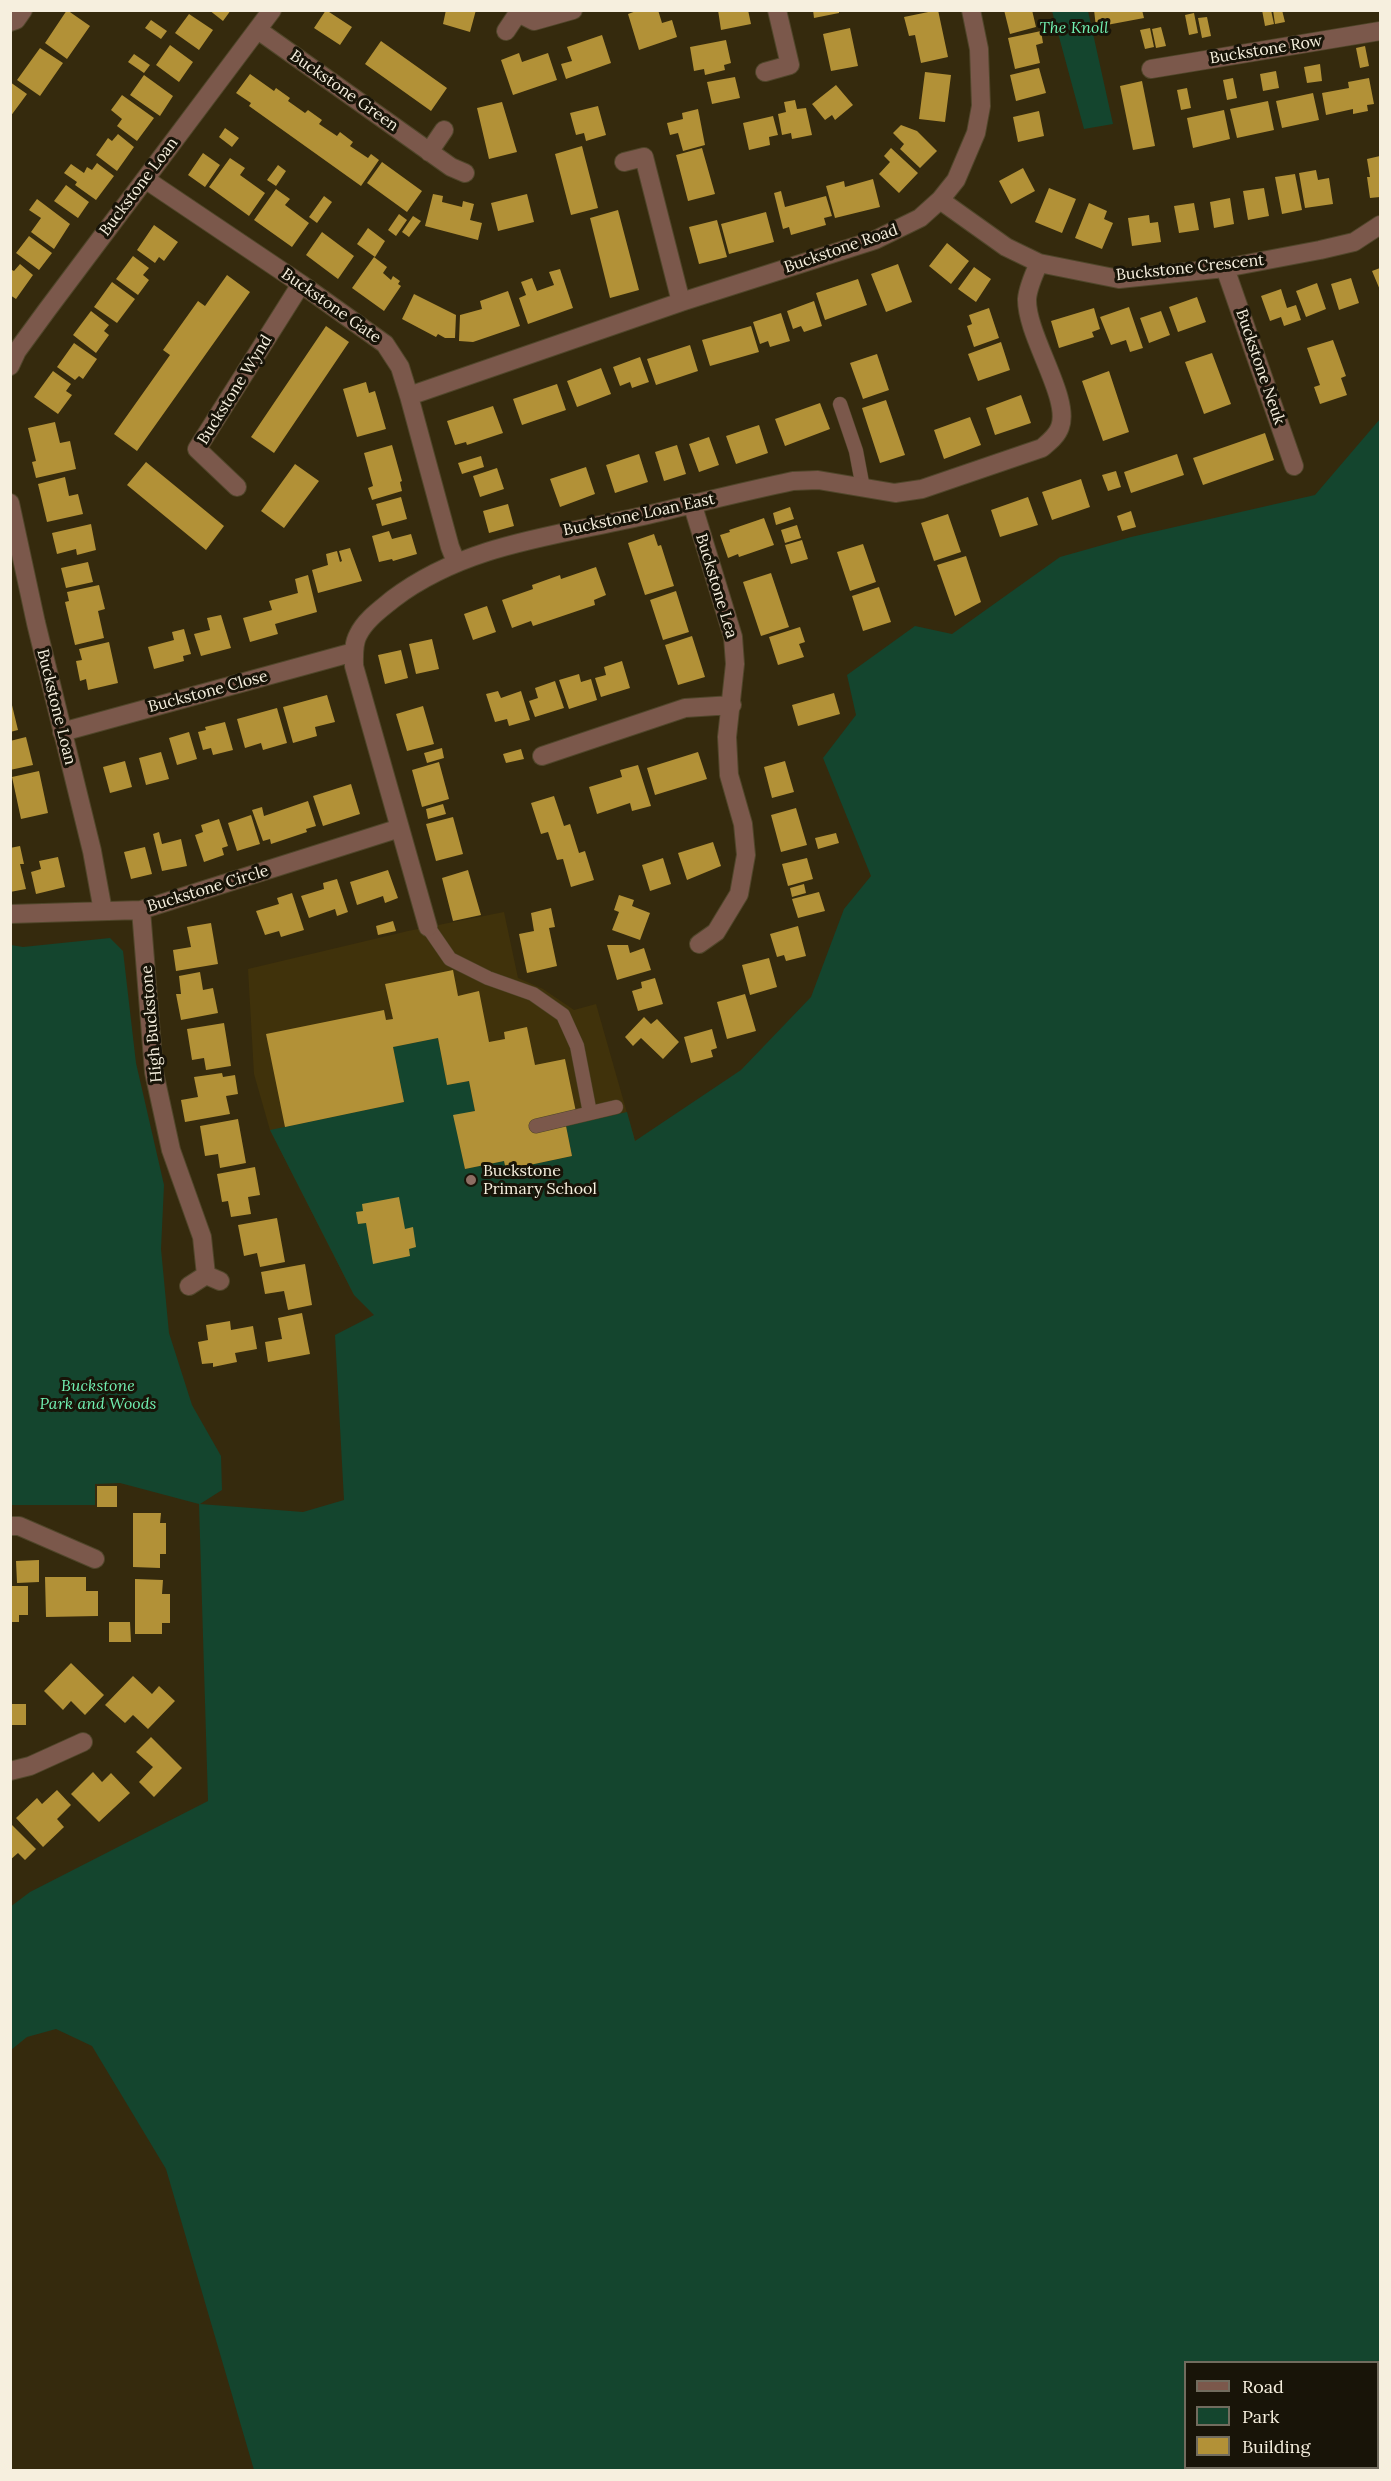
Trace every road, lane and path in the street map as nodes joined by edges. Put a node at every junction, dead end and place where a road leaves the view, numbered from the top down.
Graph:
1 (23, 10) edge
2 (272, 10) edge
3 (573, 10) edge
4 (777, 10) edge
5 (971, 10) edge
6 (519, 12) edge
7 (10, 22) edge
8 (258, 30) junction
9 (506, 31) dead end
10 (1380, 31) edge
11 (1151, 69) dead end
12 (765, 72) dead end
13 (444, 130) dead end
14 (429, 152) junction
15 (624, 162) dead end
16 (465, 173) dead end
17 (146, 179) junction
18 (940, 200) junction
19 (1380, 225) edge
20 (1039, 263) junction
21 (1225, 268) junction
22 (302, 284) junction
23 (681, 302) junction
24 (10, 366) edge
25 (409, 396) junction
26 (840, 404) dead end
27 (1294, 466) dead end
28 (237, 487) dead end
29 (863, 488) junction
30 (10, 503) edge
31 (692, 503) junction
32 (456, 562) junction
33 (354, 652) junction
34 (732, 705) junction
35 (62, 732) junction
36 (542, 756) dead end
37 (400, 828) junction
38 (141, 910) junction
39 (103, 911) junction
40 (10, 914) edge
41 (428, 927) joint
42 (699, 944) dead end
43 (616, 1107) dead end
44 (590, 1113) junction
45 (536, 1126) dead end
46 (189, 1286) dead end
47 (10, 1526) edge
48 (95, 1559) dead end
49 (83, 1742) dead end
50 (10, 1771) edge

1 - 7 street
2 - 8 street, Buckstone Loan
3 - 6 street
4 - 12 street
5 - 18 street, Buckstone Road
6 - 9 street
8 - 14 street, Buckstone Green
8 - 17 street, Buckstone Loan
10 - 11 street, Buckstone Row
13 - 14 street
14 - 16 street, Buckstone Green
15 - 23 street
17 - 22 street, Buckstone Gate
17 - 24 street, Buckstone Loan
18 - 20 street, Buckstone Crescent
18 - 23 street, Buckstone Road
19 - 21 street, Buckstone Crescent
20 - 21 street, Buckstone Crescent
20 - 29 street, Buckstone Loan East
21 - 27 street, Buckstone Neuk
22 - 25 street, Buckstone Gate
22 - 28 street, Buckstone Wynd
23 - 25 street, Buckstone Road
25 - 32 street, Buckstone Gate
26 - 29 lane
29 - 31 street, Buckstone Loan East
30 - 35 street, Buckstone Loan
31 - 32 street, Buckstone Loan East
31 - 34 street, Buckstone Lea
32 - 33 street, Buckstone Loan East
33 - 35 street, Buckstone Close
33 - 37 street
34 - 36 street
34 - 42 street, Buckstone Lea
35 - 39 street, Buckstone Loan
37 - 38 street, Buckstone Circle
37 - 41 street
38 - 39 street, Buckstone Circle
38 - 46 street, High Buckstone
39 - 40 street, Buckstone Circle
41 - 44 lane
43 - 44 lane
44 - 45 lane
47 - 48 street
49 - 50 street

